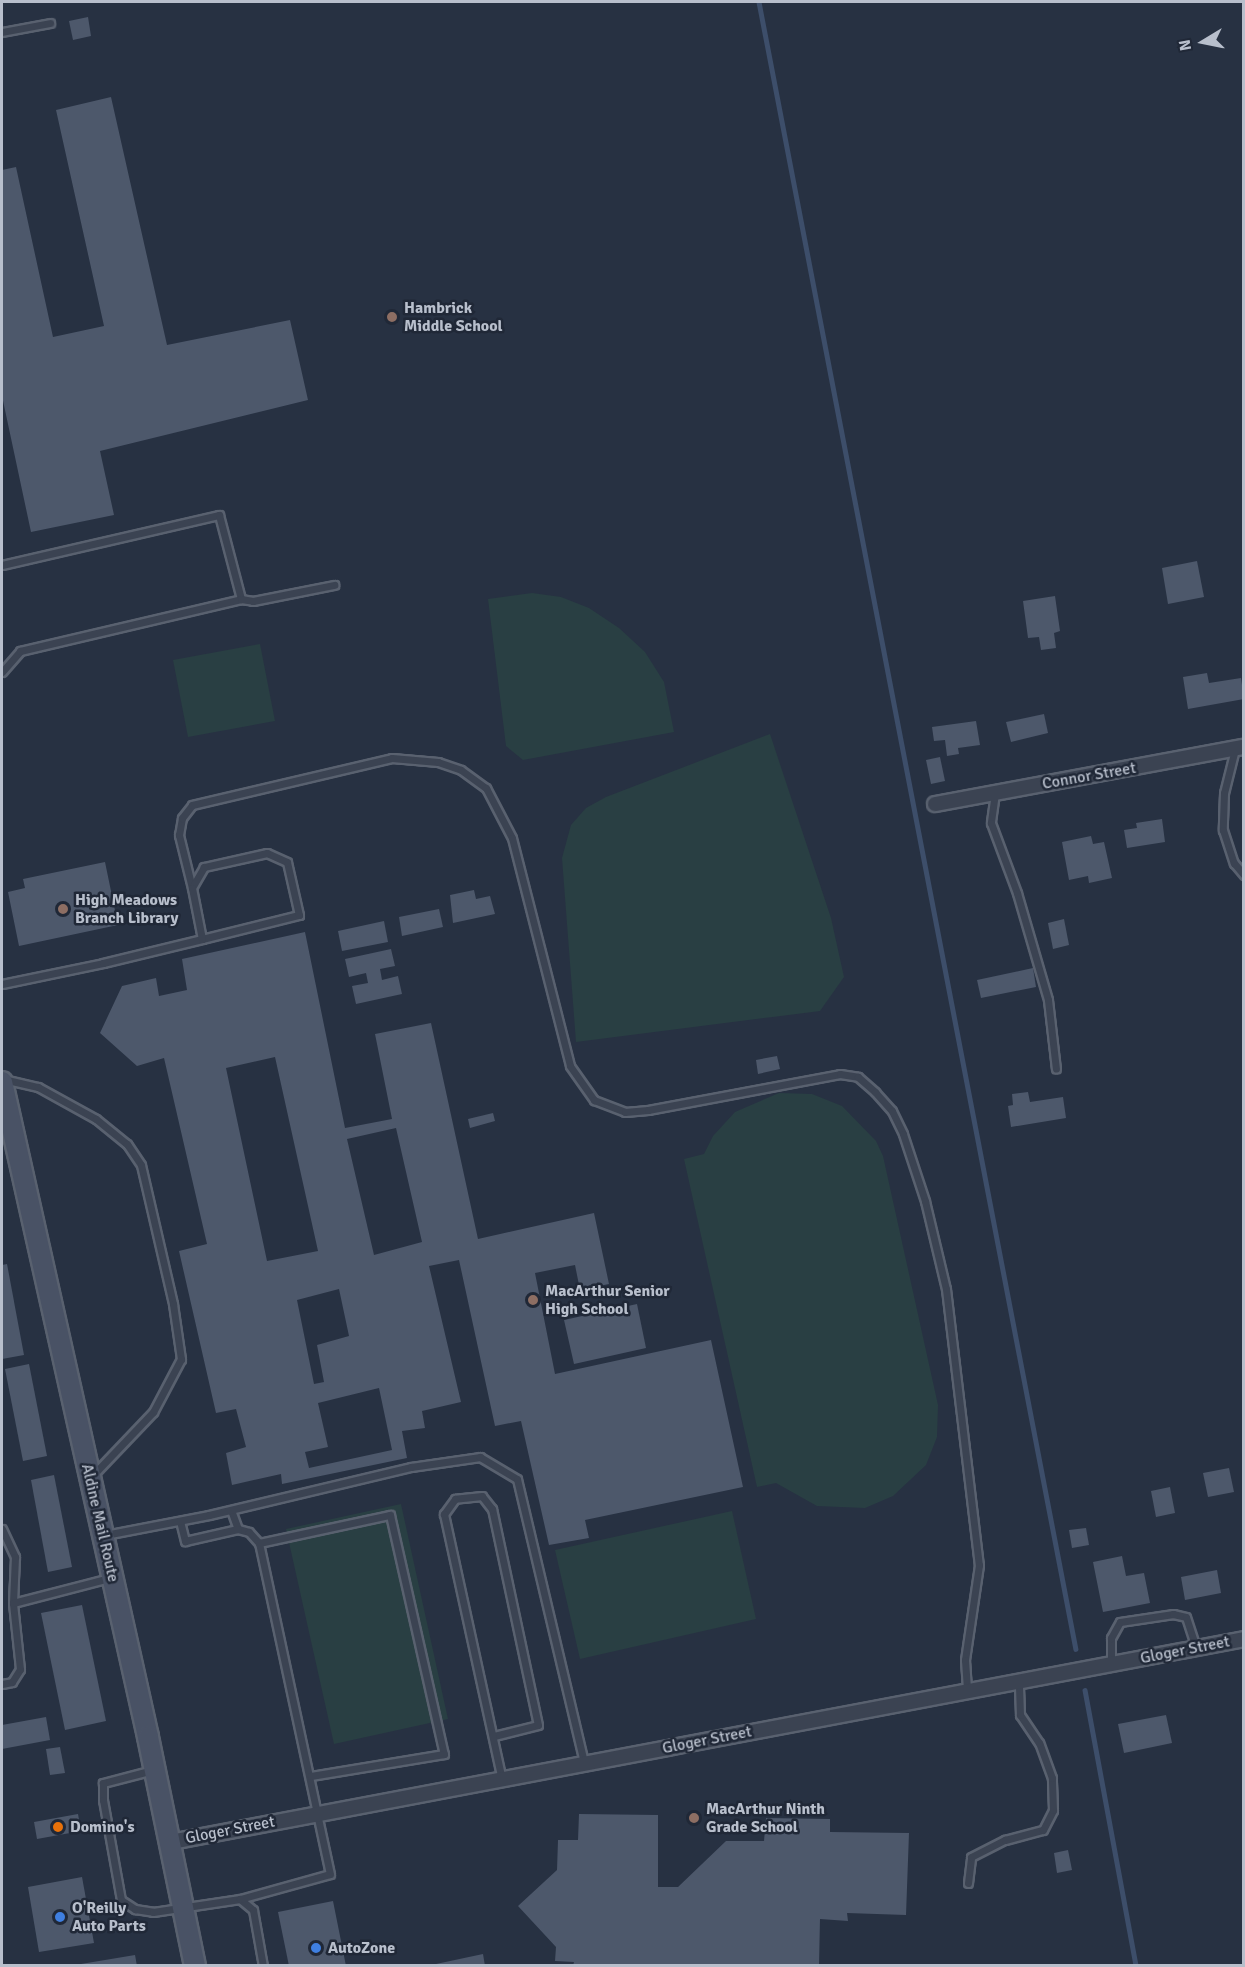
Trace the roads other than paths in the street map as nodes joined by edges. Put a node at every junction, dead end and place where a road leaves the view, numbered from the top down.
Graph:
1 (50, 22) dead end
2 (2, 32) edge
3 (2, 565) edge
4 (334, 585) dead end
5 (241, 599) junction
6 (2, 672) edge
7 (1239, 748) edge
8 (995, 793) junction
9 (935, 804) dead end
10 (1244, 875) edge
11 (192, 888) junction
12 (202, 939) junction
13 (2, 984) edge
14 (1056, 1069) dead end
15 (2, 1080) edge
16 (90, 1477) junction
17 (231, 1510) junction
18 (180, 1521) junction
19 (2, 1526) edge
20 (238, 1529) junction
21 (103, 1535) junction
22 (259, 1543) junction
23 (112, 1578) junction
24 (13, 1604) junction
25 (1244, 1639) edge
26 (1196, 1648) junction
27 (1111, 1664) junction
28 (1018, 1681) junction
29 (2, 1684) edge
30 (967, 1691) junction
31 (494, 1736) junction
32 (584, 1763) junction
33 (155, 1769) junction
34 (311, 1776) junction
35 (502, 1779) junction
36 (320, 1813) junction
37 (171, 1842) junction
38 (968, 1883) dead end
39 (240, 1899) junction
40 (183, 1908) junction
41 (195, 1965) edge
42 (263, 1965) edge

1 - 2 lane
3 - 5 lane
4 - 5 lane
5 - 6 lane
7 - 8 street, Connor Street
7 - 10 lane
8 - 9 street, Connor Street
8 - 14 lane
11 - 12 lane
11 - 12 lane
11 - 30 lane
12 - 13 lane
15 - 16 main road, Aldine Mail Route
15 - 16 lane
16 - 21 main road, Aldine Mail Route
17 - 18 lane
17 - 20 lane
17 - 32 lane
18 - 20 lane
18 - 21 lane
19 - 24 lane
20 - 22 lane
21 - 23 main road, Aldine Mail Route
22 - 34 lane
22 - 34 lane
23 - 24 lane
23 - 33 main road, Aldine Mail Route
24 - 29 lane
25 - 26 street, Gloger Street
26 - 27 street, Gloger Street
26 - 27 lane
27 - 28 street, Gloger Street
28 - 30 street, Gloger Street
28 - 38 lane
30 - 32 street, Gloger Street
31 - 31 lane
31 - 35 lane
32 - 35 street, Gloger Street
33 - 37 main road, Aldine Mail Route
33 - 40 lane
34 - 36 lane
35 - 36 street, Gloger Street
36 - 37 street, Gloger Street
36 - 39 lane
37 - 40 main road, Aldine Mail Route
39 - 40 lane
39 - 42 lane
40 - 41 main road, Aldine Mail Route

